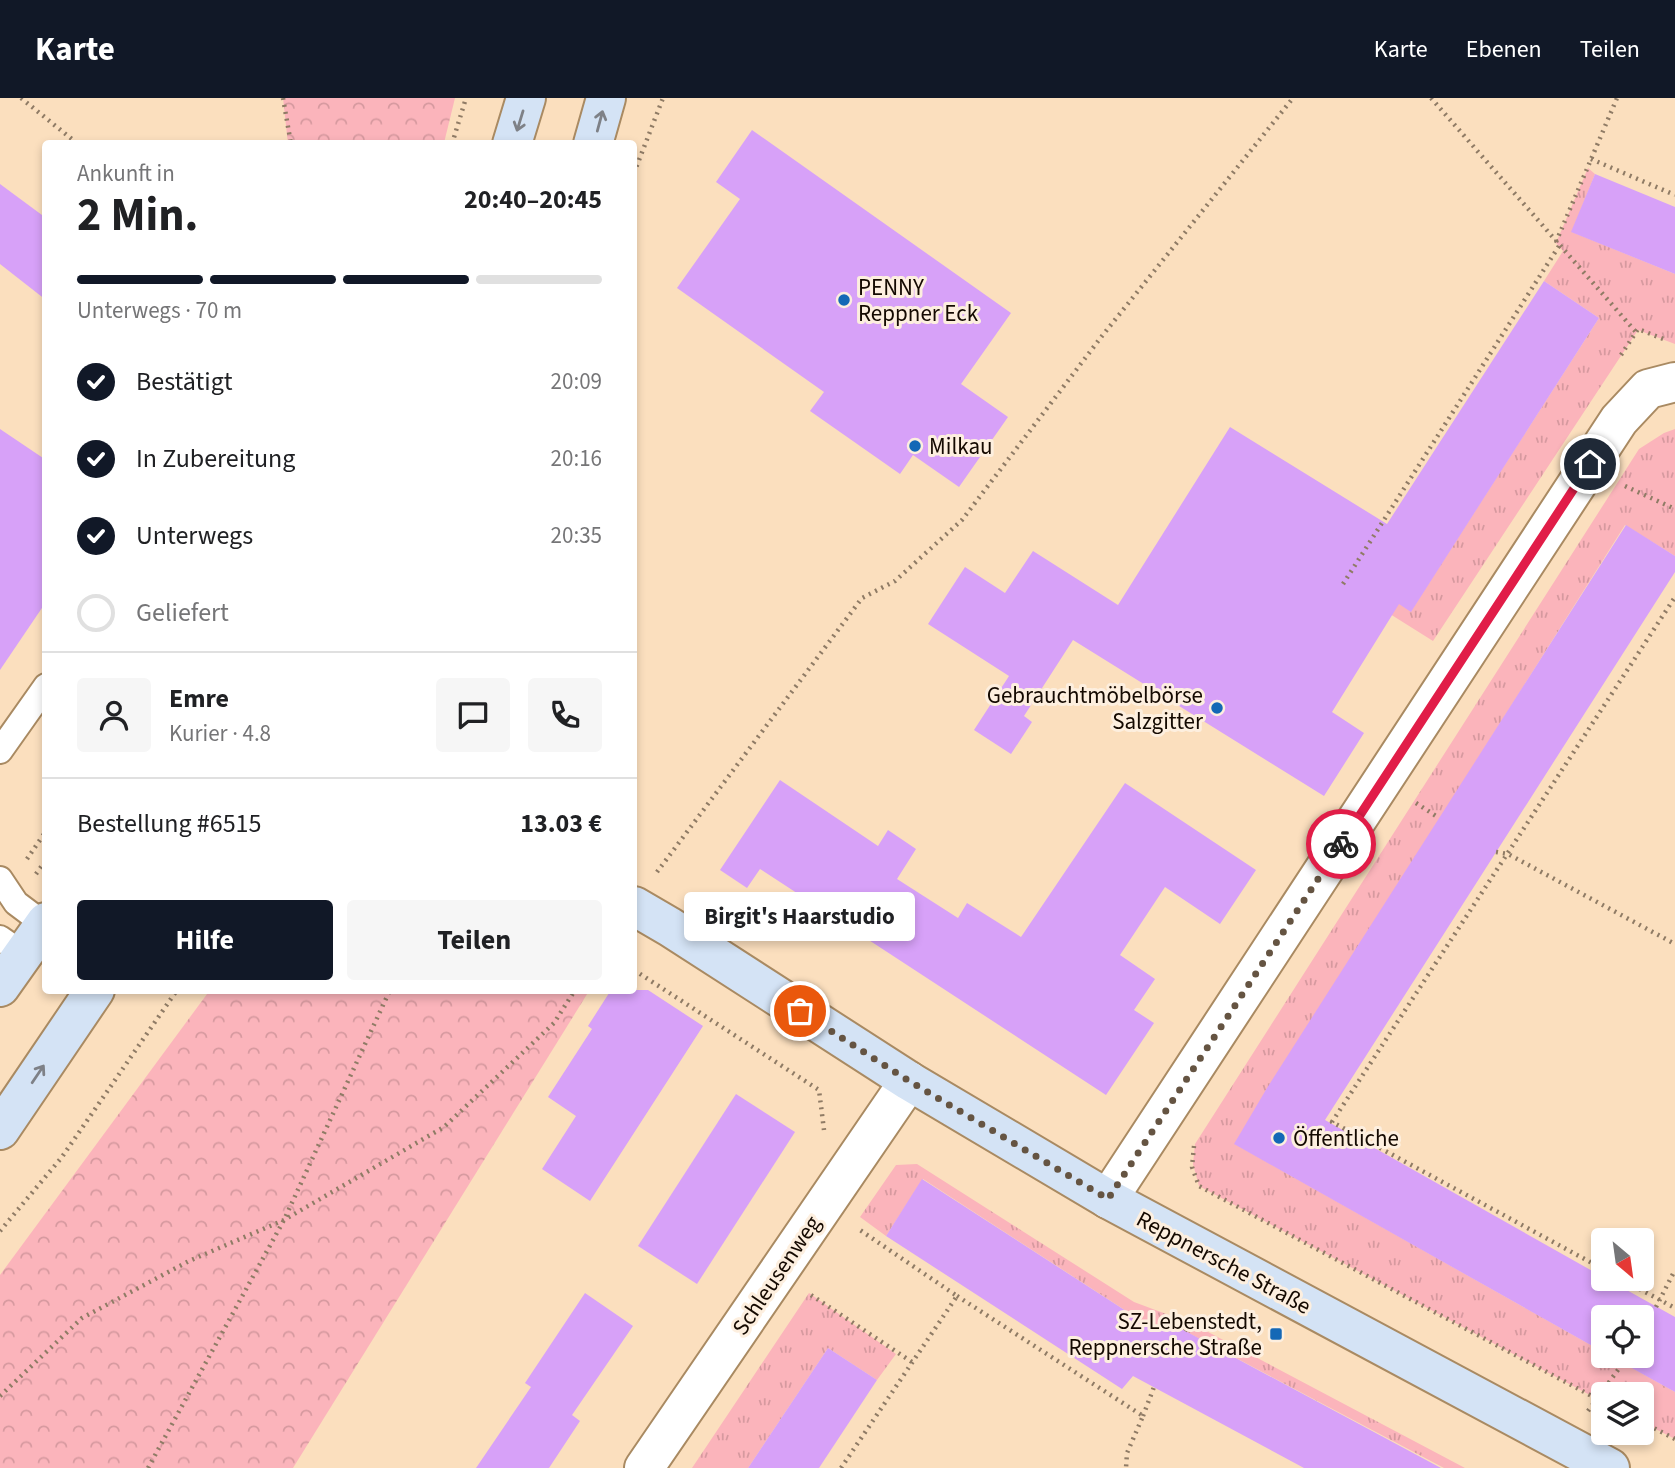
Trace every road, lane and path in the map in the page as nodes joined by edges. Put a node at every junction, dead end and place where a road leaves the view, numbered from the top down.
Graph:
1 (21, 98) edge
2 (283, 98) edge
3 (466, 98) edge
4 (526, 98) edge
5 (606, 98) edge
6 (663, 98) edge
7 (1293, 98) edge
8 (1431, 98) edge
9 (1617, 98) edge
10 (73, 140) edge
11 (290, 140) edge
12 (453, 140) edge
13 (513, 140) edge
14 (594, 140) edge
15 (1591, 159) junction
16 (637, 165) edge
17 (1675, 195) edge
18 (1557, 244) junction
19 (1636, 332) dead end
20 (1675, 382) edge
21 (1618, 483) dead end
22 (1675, 509) edge
23 (1343, 584) dead end
24 (1675, 597) edge
25 (42, 692) edge
26 (0, 751) edge
27 (1408, 813) dead end
28 (1439, 817) dead end
29 (1496, 852) dead end
30 (1508, 854) junction
31 (655, 874) dead end
32 (0, 879) edge
33 (637, 908) edge
34 (28, 934) edge
35 (1675, 944) edge
36 (637, 972) edge
37 (0, 987) edge
38 (92, 994) edge
39 (174, 994) edge
40 (388, 994) edge
41 (572, 994) edge
42 (909, 1081) junction
43 (0, 1130) edge
44 (824, 1131) dead end
45 (1195, 1144) dead end
46 (1108, 1199) junction
47 (284, 1220) junction
48 (853, 1226) dead end
49 (0, 1231) edge
50 (1591, 1262) edge
51 (1675, 1270) edge
52 (1645, 1292) edge
53 (809, 1293) dead end
54 (957, 1296) junction
55 (1659, 1300) junction
56 (1656, 1307) dead end
57 (1675, 1308) edge
58 (1190, 1323) dead end
59 (1185, 1331) dead end
60 (912, 1362) junction
61 (1619, 1368) edge
62 (1608, 1382) edge
63 (1154, 1387) dead end
64 (1591, 1395) edge
65 (0, 1396) edge
66 (1591, 1407) edge
67 (1143, 1416) junction
68 (1654, 1428) edge
69 (1675, 1439) edge
70 (1569, 1446) junction
71 (148, 1468) edge
72 (644, 1468) edge
73 (841, 1468) edge
74 (1126, 1468) edge
75 (1610, 1468) edge

1 - 10 path
2 - 11 path
3 - 12 path
4 -> 13 street
14 -> 5 street
6 - 16 path
7 - 31 path
8 - 18 path
9 - 15 path
15 - 17 path
15 - 18 path
18 - 19 path
18 - 23 path
20 - 46 street
21 - 22 path
24 - 30 path
25 - 26 lane
27 - 28 path
29 - 30 path
30 - 35 path
30 - 50 path
32 - 34 lane
33 - 42 street, Reppnersche Straße
34 - 37 street
36 - 44 path
43 -> 38 street
39 - 49 path
40 - 47 path
41 - 47 path
42 - 46 street, Reppnersche Straße
42 - 72 street, Schleusenweg
45 - 64 path
46 - 70 street, Reppnersche Straße
47 - 65 path
47 - 71 path
48 - 54 path
51 - 55 path
52 - 55 path
53 - 60 path
54 - 60 path
54 - 67 path
55 - 56 path
55 - 57 path
58 - 59 path
60 - 73 path
61 - 62 path
63 - 67 path
66 - 70 path
67 - 74 path
68 - 69 path
70 - 75 street, Reppnersche Straße

